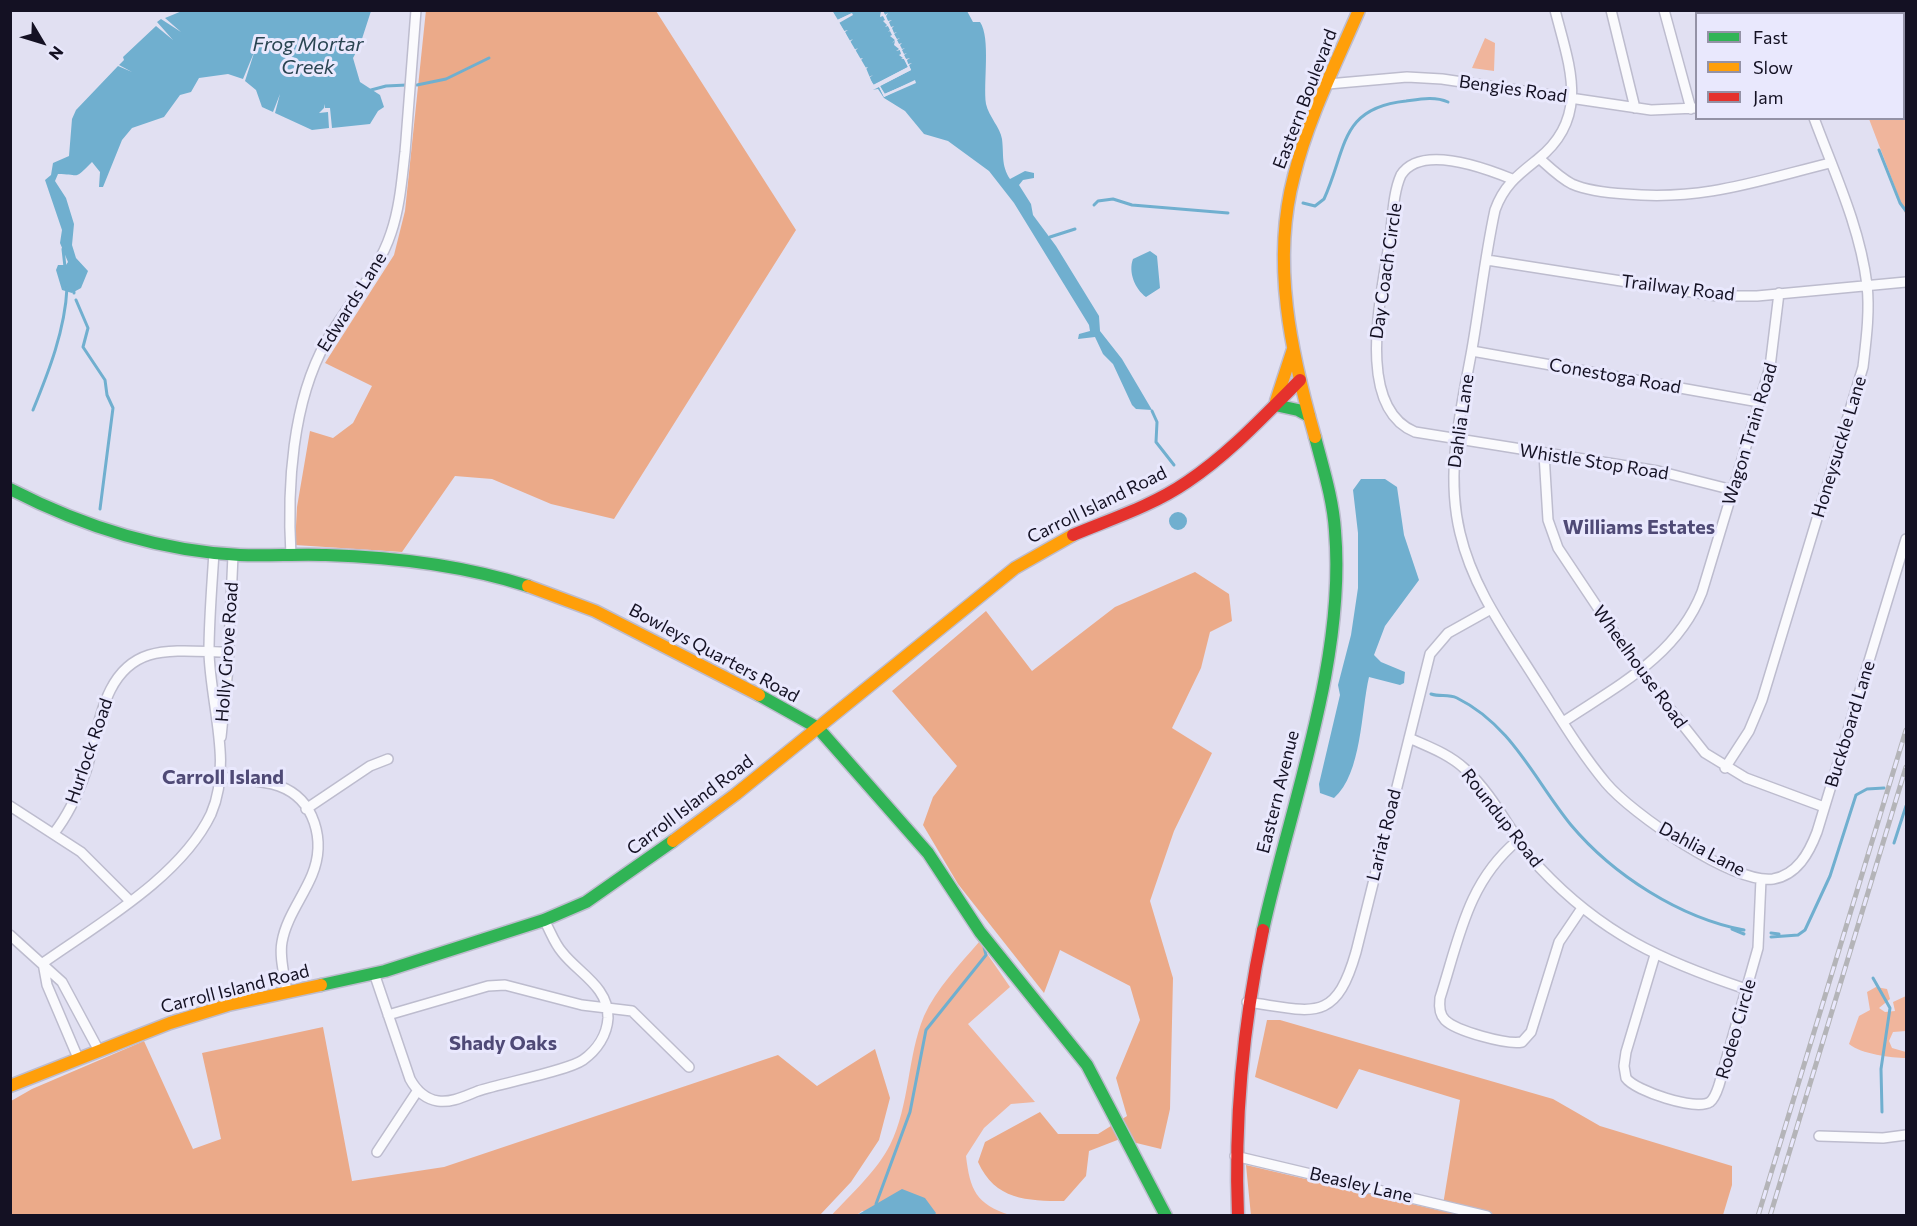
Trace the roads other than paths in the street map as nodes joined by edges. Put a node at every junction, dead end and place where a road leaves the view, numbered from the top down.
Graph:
1 (416, 10) edge
2 (1359, 10) edge
3 (1555, 10) edge
4 (1611, 10) edge
5 (1664, 10) edge
6 (1328, 84) junction
7 (1572, 98) junction
8 (1635, 108) junction
9 (1694, 108) edge
10 (1815, 120) edge
11 (1539, 158) junction
12 (1830, 163) junction
13 (1512, 179) junction
14 (1486, 260) junction
15 (1906, 282) edge
16 (1867, 286) junction
17 (1779, 293) junction
18 (1294, 345) junction
19 (1472, 351) junction
20 (1300, 380) junction
21 (1759, 402) junction
22 (1275, 405) junction
23 (1309, 416) junction
24 (1455, 438) junction
25 (1544, 454) junction
26 (10, 489) edge
27 (1733, 490) junction
28 (1906, 538) edge
29 (214, 552) junction
30 (233, 555) junction
31 (291, 556) junction
32 (1491, 609) junction
33 (209, 652) junction
34 (228, 652) junction
35 (1640, 671) junction
36 (1563, 722) junction
37 (818, 728) junction
38 (1409, 738) junction
39 (219, 749) junction
40 (388, 759) dead end
41 (1725, 768) junction
42 (220, 777) junction
43 (10, 806) edge
44 (1824, 807) junction
45 (306, 809) junction
46 (54, 832) junction
47 (1516, 841) junction
48 (1761, 879) junction
49 (130, 901) junction
50 (1582, 908) junction
51 (544, 920) junction
52 (10, 935) edge
53 (1655, 955) junction
54 (43, 963) junction
55 (374, 973) junction
56 (1746, 989) junction
57 (287, 992) junction
58 (1248, 1002) junction
59 (607, 1008) junction
60 (388, 1015) junction
61 (98, 1049) junction
62 (78, 1058) junction
63 (689, 1067) dead end
64 (14, 1084) edge
65 (418, 1090) junction
66 (1906, 1135) edge
67 (1819, 1136) dead end
68 (377, 1152) dead end
69 (1235, 1156) junction
70 (1166, 1215) edge
71 (1238, 1215) edge
72 (1487, 1215) edge

1 - 31 street, Edwards Lane
2 - 6 street, Eastern Boulevard
3 - 7 street, Dahlia Lane
4 - 8 street
5 - 9 street
6 - 7 street, Bengies Road
6 - 18 street, Eastern Boulevard
7 - 8 street, Bengies Road
7 - 11 street, Dahlia Lane
8 - 9 street, Bengies Road
10 - 12 street, Honeysuckle Lane
11 - 12 street
11 - 13 street, Dahlia Lane
12 - 16 street, Honeysuckle Lane
13 - 14 street, Dahlia Lane
13 - 24 street, Day Coach Circle
14 - 17 street, Trailway Road
14 - 19 street, Dahlia Lane
15 - 16 street, Trailway Road
16 - 17 street, Trailway Road
16 - 41 street, Honeysuckle Lane
17 - 21 street, Wagon Train Road
18 - 20 street, Eastern Boulevard
18 - 22 street
19 - 21 street, Conestoga Road
19 - 24 street, Dahlia Lane
20 - 22 street, Carroll Island Road
20 - 23 street, Eastern Avenue
21 - 27 street, Wagon Train Road
22 - 23 street
22 - 37 street, Carroll Island Road
23 - 58 street, Eastern Avenue
24 - 25 street, Whistle Stop Road
24 - 32 street, Dahlia Lane
25 - 27 street, Whistle Stop Road
25 - 35 street, Wheelhouse Road
26 - 29 street, Bowleys Quarters Road
27 - 35 street, Wagon Train Road
28 - 44 street, Buckboard Lane
29 - 30 street, Bowleys Quarters Road
29 - 33 street, Holly Grove Road
30 - 31 street, Bowleys Quarters Road
30 - 34 street, Holly Grove Road
31 - 37 street, Bowleys Quarters Road
32 - 36 street, Dahlia Lane
32 - 38 street, Lariat Road
33 - 34 street, Hurlock Road
33 - 39 street, Holly Grove Road
33 - 46 street, Hurlock Road
34 - 39 street, Holly Grove Road
35 - 36 street, Wagon Train Road
35 - 41 street, Wheelhouse Road
36 - 48 street, Dahlia Lane
37 - 51 street, Carroll Island Road
37 - 70 street, Bowleys Quarters Road
38 - 47 street, Roundup Road
38 - 58 street, Lariat Road
39 - 42 street, Holly Grove Road
40 - 45 street
41 - 44 street, Wheelhouse Road
42 - 45 street
42 - 49 street, Holly Grove Road
43 - 46 street
44 - 48 street, Buckboard Lane
45 - 57 street
46 - 49 street
47 - 50 street, Roundup Road
47 - 50 street
48 - 56 street, Rodeo Circle
49 - 54 street, Holly Grove Road
50 - 53 street, Roundup Road
51 - 55 street, Carroll Island Road
51 - 59 street
52 - 54 street
53 - 56 street, Roundup Road
53 - 56 street, Rodeo Circle
54 - 61 street
54 - 62 street
55 - 57 street, Carroll Island Road
55 - 60 street
57 - 61 street, Carroll Island Road
58 - 69 street, Eastern Avenue
59 - 60 street
59 - 63 street
59 - 65 street
60 - 65 street
61 - 62 street, Carroll Island Road
62 - 64 street, Carroll Island Road
65 - 68 street
66 - 67 street
69 - 71 street, Eastern Avenue
69 - 72 street, Beasley Lane

